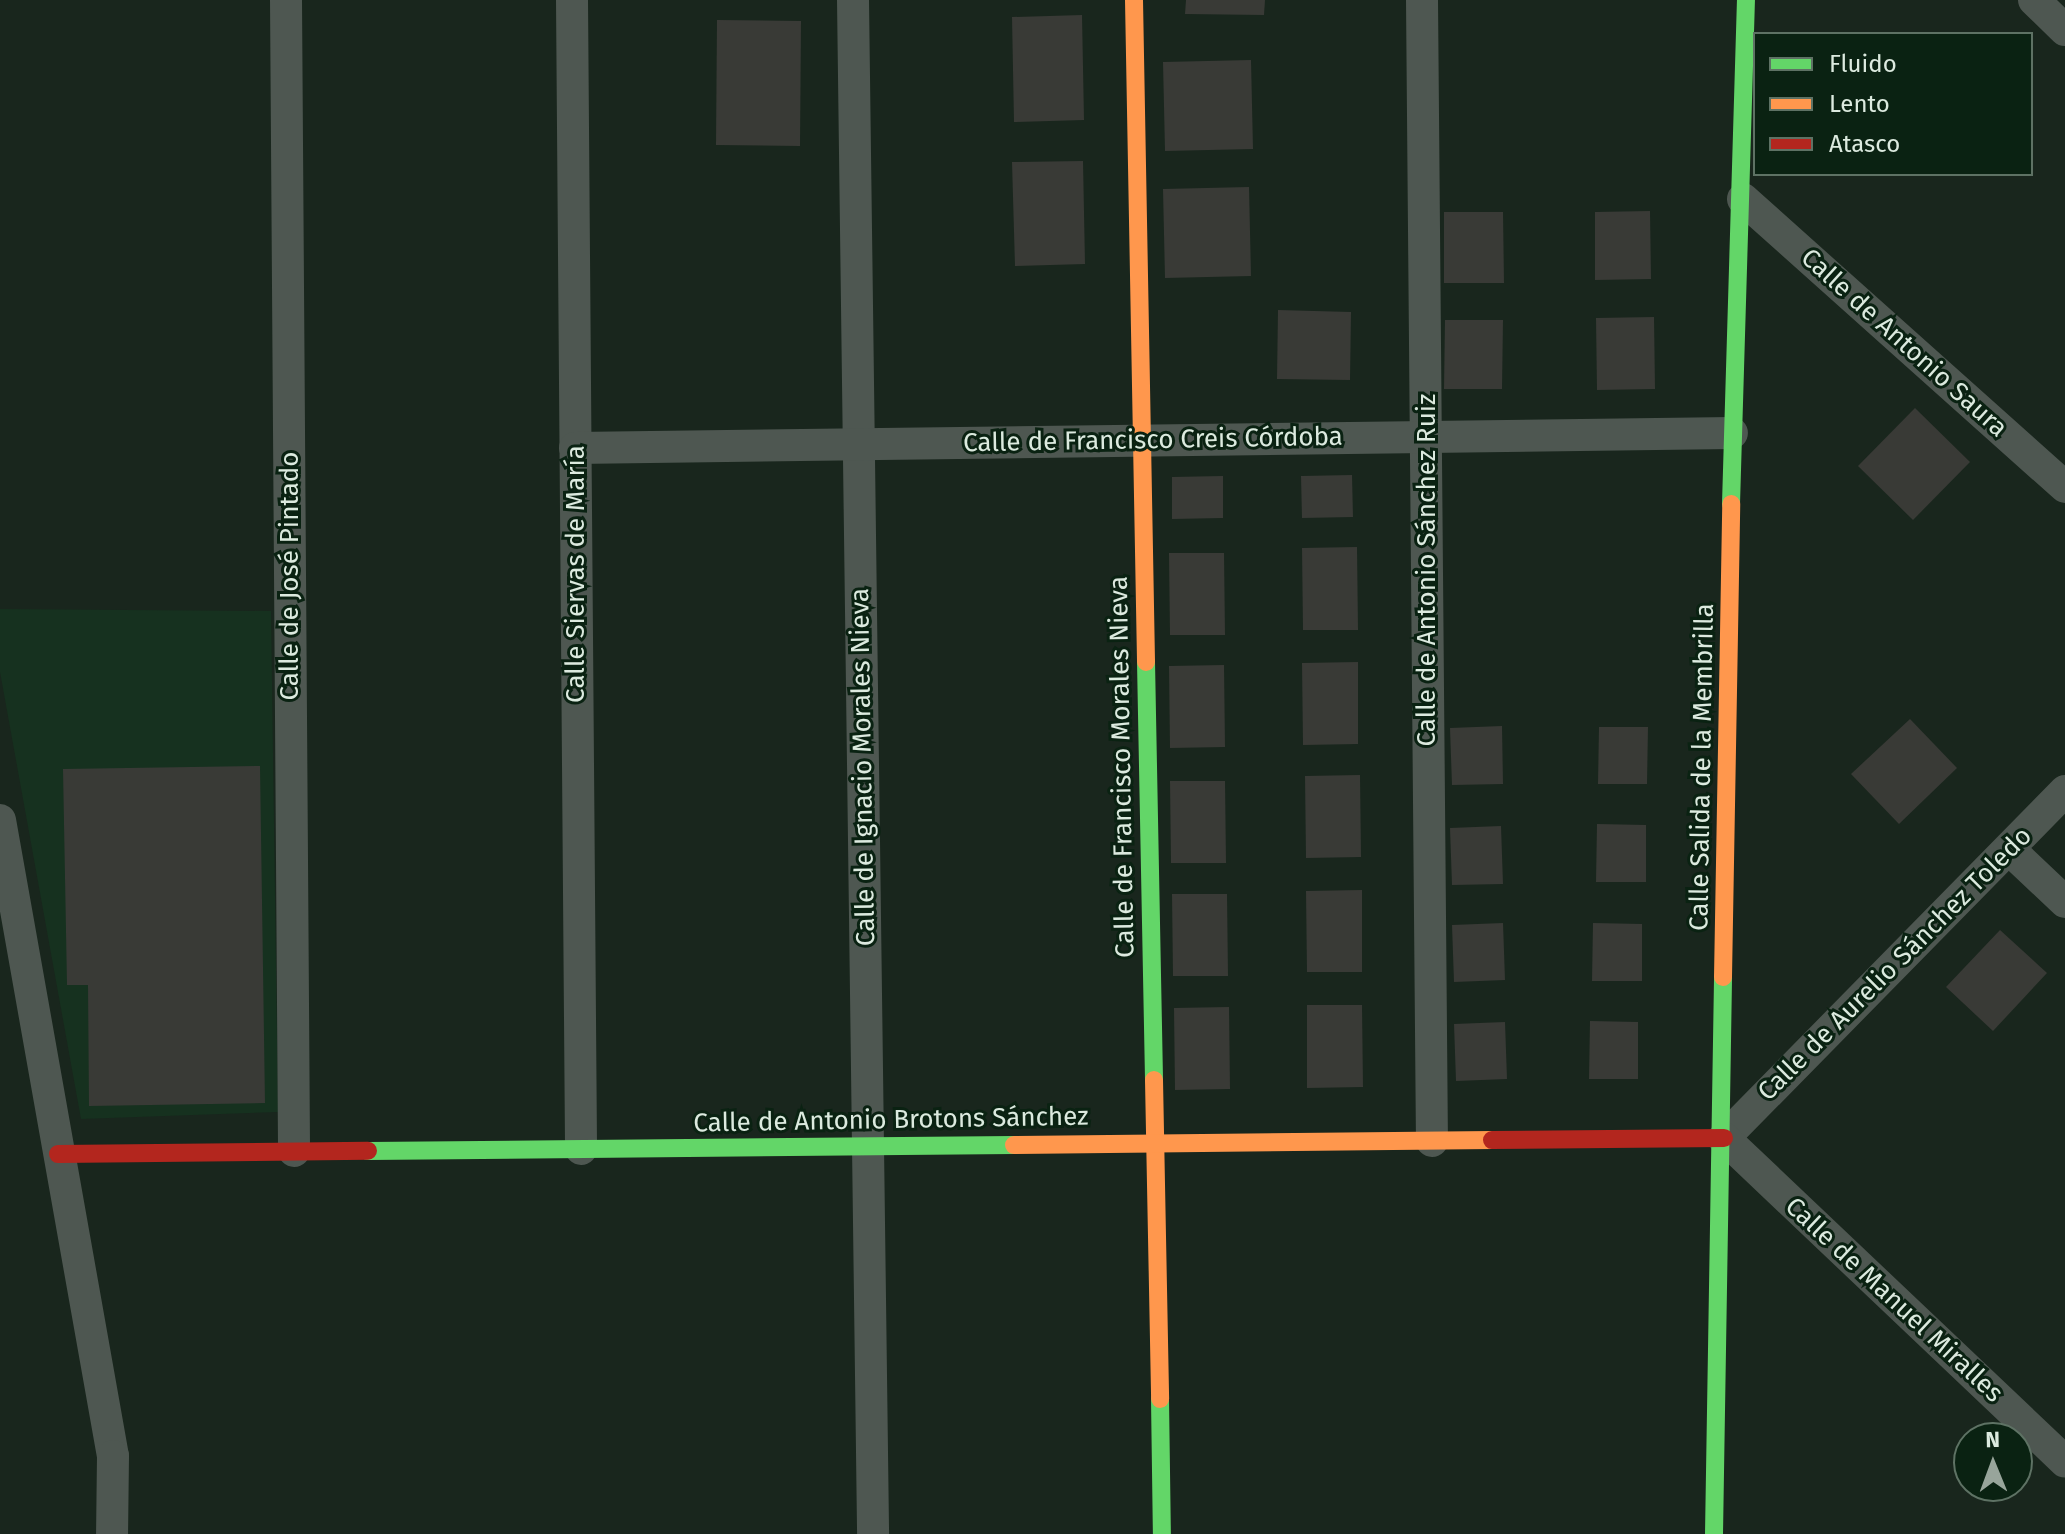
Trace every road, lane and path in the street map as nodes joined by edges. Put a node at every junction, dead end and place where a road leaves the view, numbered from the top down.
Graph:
1 (286, 0) edge
2 (572, 0) edge
3 (853, 0) edge
4 (1134, 0) edge
5 (1422, 0) edge
6 (1746, 0) edge
7 (2034, 0) edge
8 (2065, 30) edge
9 (1743, 199) junction
10 (1732, 433) junction
11 (1426, 437) junction
12 (1142, 440) junction
13 (859, 444) junction
14 (575, 448) junction
15 (2065, 487) edge
16 (2065, 791) edge
17 (0, 820) edge
18 (2009, 849) junction
19 (2065, 902) edge
20 (1724, 1138) junction
21 (1432, 1141) junction
22 (1155, 1143) junction
23 (868, 1146) junction
24 (581, 1149) junction
25 (294, 1151) junction
26 (58, 1154) junction
27 (2065, 1462) edge
28 (112, 1534) edge
29 (873, 1534) edge
30 (1162, 1534) edge
31 (1714, 1534) edge

1 - 25 street, Calle de José Pintado
2 - 14 street, Calle Siervas de María
3 - 13 street, Calle de Ignacio Morales Nieva
4 - 12 street, Calle de Francisco Morales Nieva
5 - 11 street, Calle de Antonio Sánchez Ruiz
6 - 9 street, Calle Salida de la Membrilla
7 - 8 street
9 - 10 street, Calle Salida de la Membrilla
9 - 15 street, Calle de Antonio Saura
10 - 11 street, Calle de Francisco Creis Córdoba
10 - 20 street, Calle Salida de la Membrilla
11 - 12 street, Calle de Francisco Creis Córdoba
11 - 21 street, Calle de Antonio Sánchez Ruiz
12 - 13 street, Calle de Francisco Creis Córdoba
12 - 22 street, Calle de Francisco Morales Nieva
13 - 14 street, Calle de Francisco Creis Córdoba
13 - 23 street, Calle de Ignacio Morales Nieva
14 - 24 street, Calle Siervas de María
16 - 18 street, Calle de Aurelio Sánchez Toledo
17 - 26 street
18 - 19 street
18 - 20 street, Calle de Aurelio Sánchez Toledo
20 - 21 street, Calle de Antonio Brotons Sánchez
20 - 27 street, Calle de Manuel Miralles
20 - 31 street, Calle Salida de la Membrilla
21 - 22 street, Calle de Antonio Brotons Sánchez
22 - 23 street, Calle de Antonio Brotons Sánchez
22 - 30 street, Calle de Francisco Morales Nieva
23 - 24 street, Calle de Antonio Brotons Sánchez
23 - 29 street, Calle de Ignacio Morales Nieva
24 - 25 street, Calle de Antonio Brotons Sánchez
25 - 26 street, Calle de Antonio Brotons Sánchez
26 - 28 street

